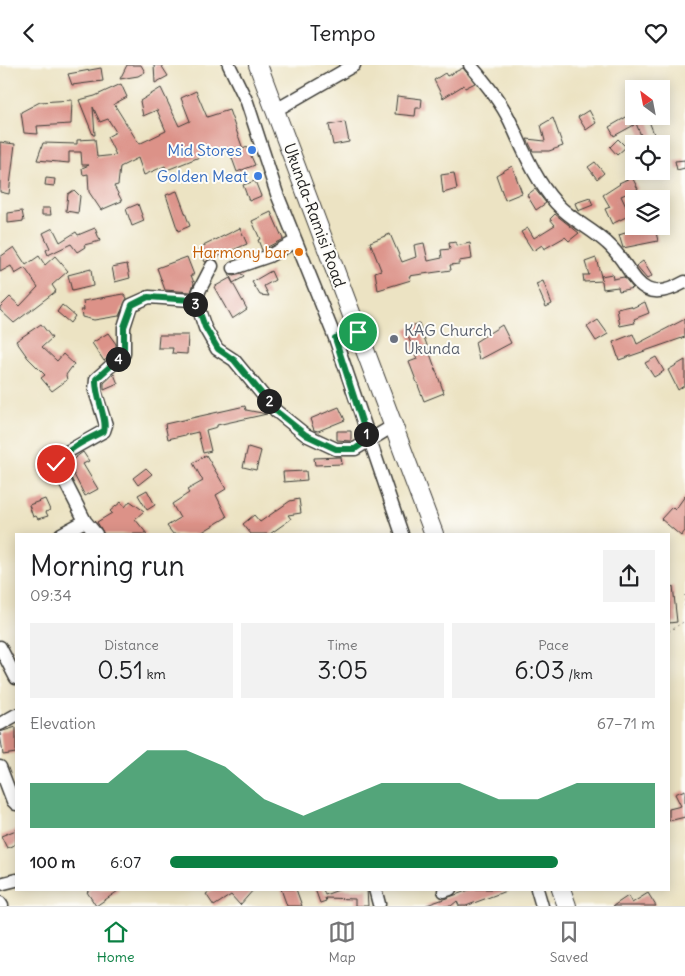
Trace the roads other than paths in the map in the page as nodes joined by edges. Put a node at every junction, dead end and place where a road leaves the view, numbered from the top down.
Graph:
1 (229, 65) edge
2 (258, 65) edge
3 (354, 65) edge
4 (470, 65) edge
5 (276, 110) junction
6 (296, 241) junction
7 (212, 266) dead end
8 (234, 268) dead end
9 (685, 282) edge
10 (196, 305) junction
11 (358, 332) junction
12 (335, 338) junction
13 (394, 426) junction
14 (368, 440) junction
15 (85, 521) junction
16 (63, 533) edge
17 (95, 533) edge
18 (402, 533) edge
19 (434, 533) edge
20 (0, 647) edge
21 (15, 676) edge
22 (15, 716) edge
23 (0, 724) edge
24 (0, 767) edge
25 (15, 802) edge
26 (15, 881) edge
27 (0, 884) edge
28 (375, 891) edge
29 (538, 891) edge
30 (562, 891) edge
31 (378, 904) dead end
32 (542, 906) edge
33 (567, 906) edge

1 - 6 street
2 - 5 highway, Ukunda-Ramisi Road
3 - 5 street
4 - 9 street
5 - 11 highway, Ukunda-Ramisi Road
6 - 8 street
6 - 12 street
7 - 10 street
10 - 14 street
10 - 15 street
11 - 12 street
11 - 13 highway, Ukunda-Ramisi Road
12 - 14 street
13 - 14 street
13 - 19 highway, Ukunda-Ramisi Road
14 - 18 street
15 - 16 street
15 - 17 street
20 - 21 street
22 - 23 street
24 - 25 street
26 - 27 street
28 - 31 street
29 - 32 street
30 - 33 highway

